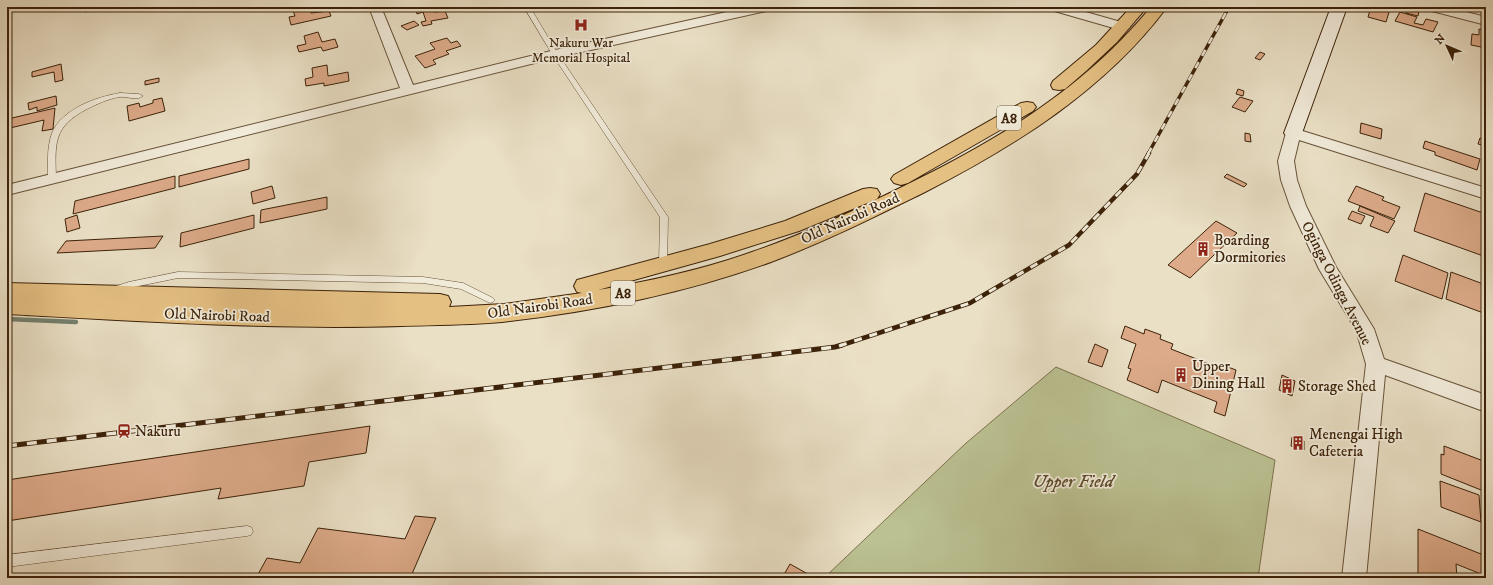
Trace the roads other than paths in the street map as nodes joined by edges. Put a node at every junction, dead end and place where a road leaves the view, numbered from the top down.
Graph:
1 (375, 7) edge
2 (527, 7) edge
3 (766, 7) edge
4 (1055, 7) edge
5 (1139, 7) edge
6 (1159, 7) edge
7 (1339, 7) edge
8 (1432, 7) edge
9 (1486, 21) edge
10 (1124, 26) junction
11 (555, 54) junction
12 (408, 90) junction
13 (139, 96) dead end
14 (1293, 133) junction
15 (52, 178) junction
16 (7, 190) edge
17 (1486, 194) edge
18 (663, 266) junction
19 (7, 291) edge
20 (7, 306) edge
21 (1376, 364) junction
22 (1486, 404) edge
23 (247, 531) dead end
24 (7, 561) edge
25 (1354, 578) edge

1 - 12 street
2 - 11 lane
3 - 11 street
4 - 10 street
5 - 10 highway, Old Nairobi Road / A8
6 - 20 highway, Old Nairobi Road / A8
7 - 14 street
8 - 9 street
10 - 18 highway, Old Nairobi Road / A8
11 - 12 street
11 - 18 lane
12 - 15 street
13 - 15 lane
14 - 17 street
14 - 21 street, Oginga Odinga Avenue
15 - 16 street
18 - 19 highway, Old Nairobi Road / A8
21 - 22 street
21 - 25 street, Oginga Odinga Avenue
23 - 24 lane

